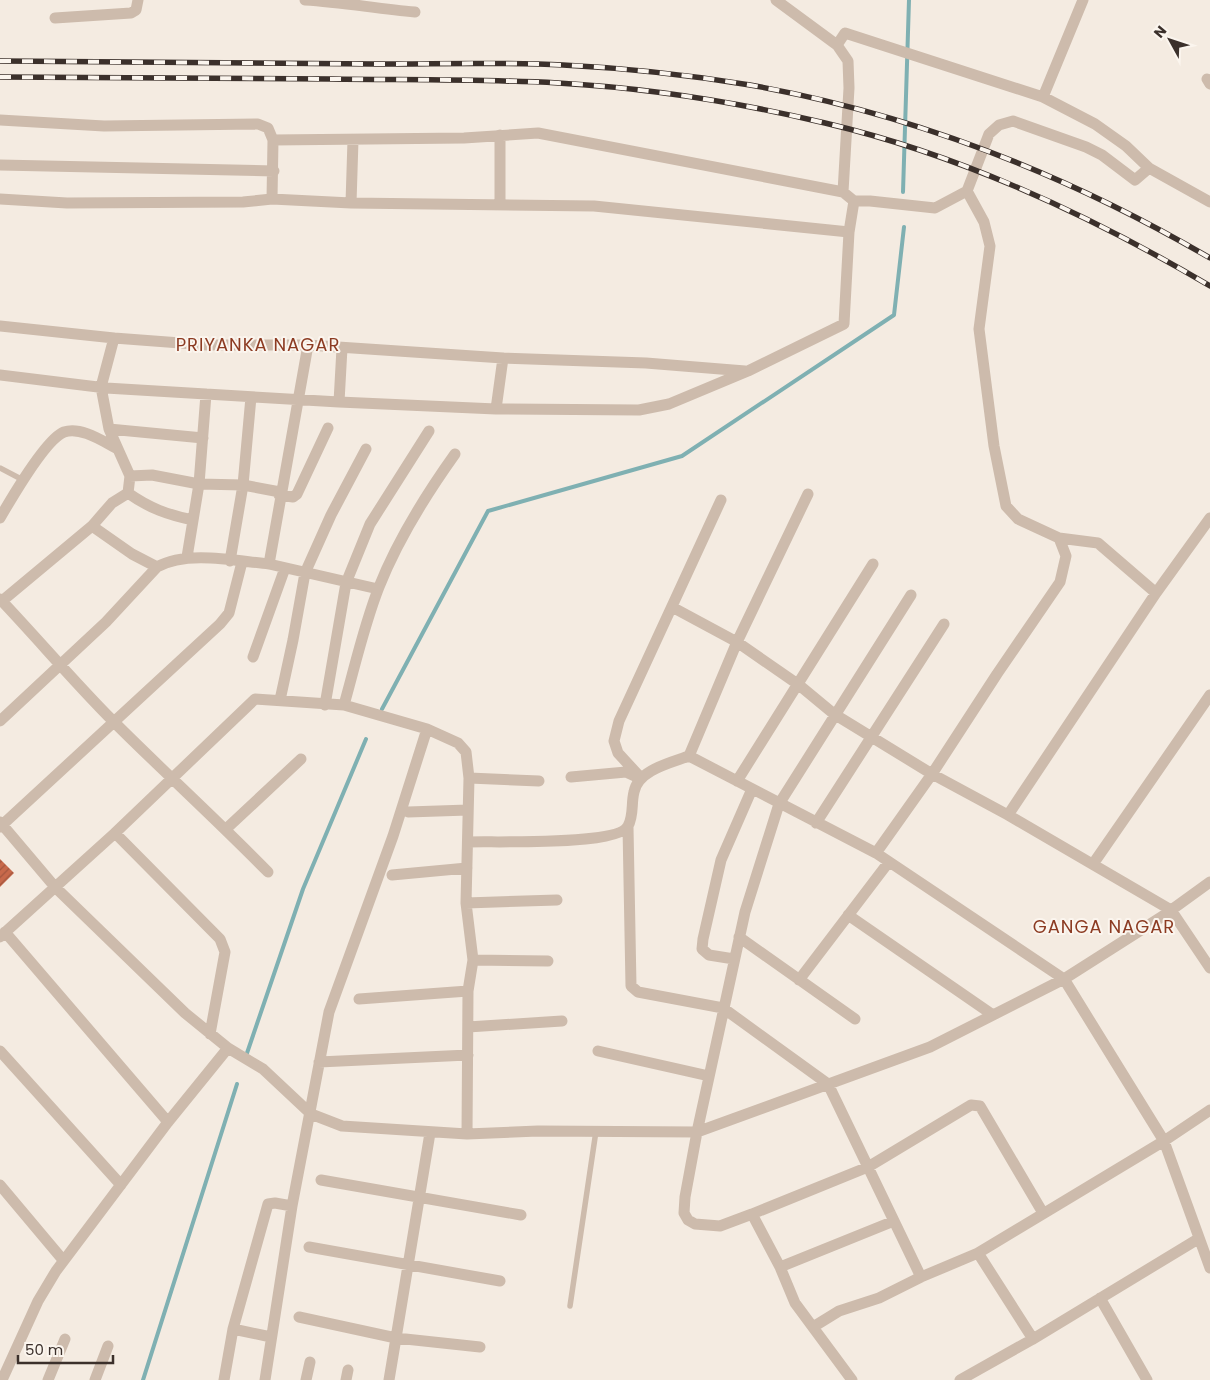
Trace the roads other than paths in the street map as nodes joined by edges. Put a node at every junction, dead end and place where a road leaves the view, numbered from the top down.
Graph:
1 (138, 0) edge
2 (305, 0) edge
3 (776, 0) edge
4 (1083, 0) edge
5 (352, 2) edge
6 (415, 12) dead end
7 (55, 18) dead end
8 (837, 45) junction
9 (1043, 97) junction
10 (0, 120) edge
11 (500, 135) junction
12 (273, 140) junction
13 (354, 140) junction
14 (0, 165) edge
15 (1149, 168) junction
16 (274, 170) junction
17 (967, 191) junction
18 (843, 192) junction
19 (0, 199) edge
20 (272, 199) junction
21 (854, 202) junction
22 (1210, 202) edge
23 (351, 203) junction
24 (500, 204) junction
25 (849, 232) junction
26 (0, 326) edge
27 (114, 338) junction
28 (308, 345) junction
29 (342, 348) junction
30 (503, 358) junction
31 (748, 371) junction
32 (0, 375) edge
33 (101, 387) junction
34 (206, 394) junction
35 (251, 396) junction
36 (298, 398) junction
37 (339, 402) junction
38 (496, 409) junction
39 (328, 428) dead end
40 (109, 429) junction
41 (429, 431) dead end
42 (203, 438) junction
43 (118, 449) junction
44 (366, 449) dead end
45 (455, 454) dead end
46 (0, 468) edge
47 (130, 476) junction
48 (23, 480) junction
49 (199, 484) junction
50 (243, 485) junction
51 (128, 493) junction
52 (280, 494) junction
53 (808, 494) dead end
54 (721, 500) dead end
55 (0, 518) edge
56 (1210, 518) edge
57 (193, 520) junction
58 (92, 526) junction
59 (1059, 538) junction
60 (187, 557) junction
61 (230, 561) junction
62 (242, 562) junction
63 (269, 564) junction
64 (873, 564) dead end
65 (157, 567) junction
66 (285, 568) junction
67 (305, 573) junction
68 (346, 583) junction
69 (378, 589) junction
70 (1156, 593) junction
71 (911, 595) dead end
72 (1, 600) edge
73 (672, 607) junction
74 (944, 624) dead end
75 (737, 642) junction
76 (253, 657) dead end
77 (59, 666) junction
78 (799, 685) junction
79 (1210, 695) edge
80 (280, 700) junction
81 (325, 705) junction
82 (344, 705) junction
83 (834, 714) junction
84 (2, 715) edge
85 (113, 722) junction
86 (427, 729) junction
87 (872, 738) junction
88 (689, 756) junction
89 (301, 759) dead end
90 (932, 774) junction
91 (571, 777) dead end
92 (469, 778) junction
93 (641, 778) junction
94 (172, 779) junction
95 (539, 780) dead end
96 (737, 781) junction
97 (752, 790) junction
98 (779, 804) junction
99 (468, 810) junction
100 (408, 812) dead end
101 (1008, 814) junction
102 (816, 823) junction
103 (1, 825) edge
104 (628, 827) junction
105 (226, 829) junction
106 (115, 833) junction
107 (468, 842) junction
108 (876, 853) junction
109 (888, 863) junction
110 (1093, 864) junction
111 (467, 868) junction
112 (268, 872) dead end
113 (392, 875) dead end
114 (1210, 882) edge
115 (55, 887) junction
116 (557, 900) dead end
117 (466, 903) junction
118 (1171, 910) junction
119 (848, 915) junction
120 (3, 935) edge
121 (739, 937) junction
122 (734, 959) junction
123 (473, 960) junction
124 (548, 961) dead end
125 (1210, 968) edge
126 (799, 980) junction
127 (1064, 980) junction
128 (468, 991) junction
129 (359, 999) dead end
130 (723, 1008) junction
131 (993, 1016) junction
132 (855, 1019) dead end
133 (562, 1021) dead end
134 (468, 1027) junction
135 (210, 1034) junction
136 (228, 1048) junction
137 (0, 1051) edge
138 (598, 1051) dead end
139 (468, 1055) junction
140 (319, 1062) junction
141 (709, 1076) junction
142 (828, 1084) junction
143 (1210, 1110) edge
144 (311, 1114) junction
145 (168, 1122) junction
146 (596, 1131) junction
147 (430, 1132) junction
148 (698, 1132) junction
149 (467, 1134) junction
150 (1164, 1141) junction
151 (868, 1167) junction
152 (321, 1180) dead end
153 (121, 1185) junction
154 (0, 1186) edge
155 (420, 1196) junction
156 (292, 1206) junction
157 (1043, 1213) junction
158 (752, 1214) junction
159 (521, 1215) dead end
160 (894, 1221) junction
161 (1198, 1239) junction
162 (309, 1246) dead end
163 (978, 1253) junction
164 (63, 1260) junction
165 (408, 1264) junction
166 (780, 1266) junction
167 (1210, 1268) edge
168 (921, 1277) junction
169 (500, 1281) dead end
170 (1100, 1298) junction
171 (570, 1306) dead end
172 (299, 1317) dead end
173 (813, 1327) junction
174 (233, 1329) junction
175 (271, 1336) junction
176 (64, 1338) dead end
177 (396, 1338) junction
178 (1033, 1339) junction
179 (108, 1346) dead end
180 (480, 1347) dead end
181 (310, 1362) dead end
182 (1142, 1378) edge
183 (2, 1380) edge
184 (48, 1380) edge
185 (96, 1380) edge
186 (224, 1380) edge
187 (265, 1380) edge
188 (306, 1380) edge
189 (389, 1380) edge
190 (852, 1380) edge
191 (960, 1380) edge

1 - 7 street
2 - 5 street
3 - 8 street
4 - 9 street
5 - 6 street
8 - 9 street
8 - 18 street
9 - 15 street
10 - 12 street
11 - 13 street
11 - 18 street
11 - 24 street
12 - 13 street
12 - 16 street
13 - 23 street
14 - 16 street
15 - 17 street
15 - 22 street
16 - 20 street
17 - 21 street
17 - 59 street
18 - 21 street
19 - 20 street
20 - 23 street
21 - 25 street
23 - 24 street
24 - 25 street
25 - 31 street
26 - 27 street
27 - 28 street
27 - 33 street
28 - 29 street
28 - 36 street
29 - 30 street
29 - 37 street
30 - 31 street
30 - 38 street
31 - 38 street
32 - 33 street
33 - 34 street
33 - 40 street
34 - 35 street
34 - 42 street
35 - 36 street
35 - 50 street
36 - 37 street
36 - 52 street
37 - 38 street
39 - 52 street
40 - 42 street
40 - 43 street
41 - 68 street
42 - 49 street
43 - 47 street
43 - 48 street
44 - 67 street
45 - 69 street
46 - 48 lane
47 - 49 street
47 - 51 street
48 - 55 street
49 - 50 street
49 - 57 street
50 - 52 street
50 - 61 street
51 - 57 street
51 - 58 street
52 - 63 street
53 - 75 street
54 - 73 street
56 - 70 street
57 - 60 street
58 - 65 street
58 - 72 street
59 - 70 street
59 - 90 street
60 - 61 street
60 - 65 street
61 - 62 street
62 - 63 street
62 - 85 street
63 - 66 street
64 - 78 street
65 - 77 street
66 - 67 street
66 - 76 street
67 - 68 street
67 - 80 street
68 - 69 street
68 - 81 street
69 - 82 street
70 - 101 street
71 - 83 street
72 - 77 street
73 - 75 street
73 - 93 street
74 - 87 street
75 - 78 street
75 - 88 street
77 - 84 street
77 - 85 street
78 - 83 street
78 - 96 street
79 - 110 street
80 - 81 street
80 - 94 street
81 - 82 street
82 - 86 street
83 - 87 street
83 - 98 street
85 - 94 street
85 - 103 street
86 - 92 street
86 - 140 street
87 - 90 street
87 - 102 street
88 - 93 street
88 - 96 street
89 - 105 street
90 - 101 street
90 - 108 street
91 - 93 street
92 - 95 street
92 - 99 street
93 - 104 street
94 - 105 street
94 - 106 street
96 - 97 street
97 - 98 street
97 - 122 street
98 - 102 street
98 - 121 street
99 - 100 street
99 - 107 street
101 - 110 street
102 - 108 street
103 - 115 street
104 - 107 street
104 - 130 street
105 - 112 street
106 - 115 street
106 - 135 street
107 - 111 street
108 - 109 street
109 - 119 street
109 - 127 street
110 - 118 street
111 - 113 street
111 - 117 street
114 - 118 street
115 - 120 street
115 - 135 street
116 - 117 street
117 - 123 street
118 - 125 street
118 - 127 street
119 - 126 street
119 - 131 street
120 - 145 street
121 - 122 street
121 - 126 street
122 - 130 street
123 - 124 street
123 - 128 street
126 - 132 street
127 - 131 street
127 - 150 street
128 - 129 street
128 - 134 street
130 - 141 street
130 - 142 street
131 - 142 street
133 - 134 street
134 - 139 street
135 - 136 street
136 - 144 street
136 - 145 street
137 - 153 street
138 - 141 street
139 - 140 street
139 - 149 street
140 - 144 street
141 - 148 street
142 - 148 street
142 - 151 street
143 - 150 street
144 - 147 street
144 - 156 street
145 - 153 street
146 - 148 street
146 - 149 street
146 - 171 lane
147 - 149 street
147 - 155 street
148 - 158 street
150 - 157 street
150 - 161 street
151 - 157 street
151 - 158 street
151 - 160 street
152 - 155 street
153 - 164 street
154 - 164 street
155 - 159 street
155 - 165 street
156 - 174 street
156 - 175 street
157 - 163 street
158 - 166 street
160 - 166 street
160 - 168 street
161 - 167 street
161 - 170 street
162 - 165 street
163 - 168 street
163 - 178 street
164 - 183 street
165 - 169 street
165 - 177 street
166 - 173 street
168 - 173 street
170 - 178 street
170 - 182 street
172 - 177 street
173 - 190 street
174 - 175 street
174 - 186 street
175 - 187 street
176 - 184 street
177 - 180 street
177 - 189 street
178 - 191 street
179 - 185 street
181 - 188 street

